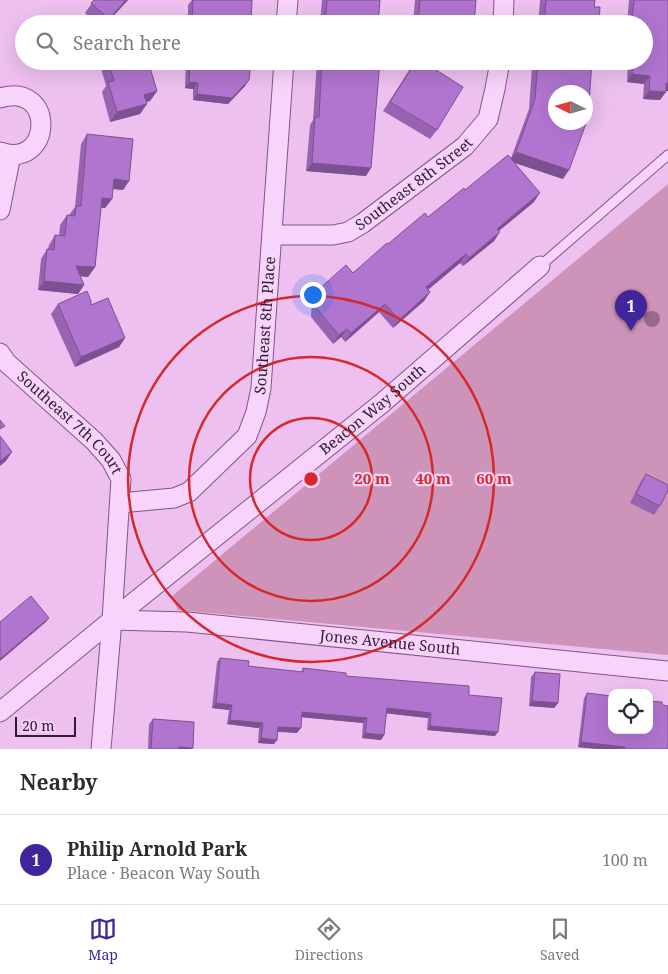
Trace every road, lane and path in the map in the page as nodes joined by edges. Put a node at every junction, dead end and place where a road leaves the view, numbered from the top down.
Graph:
1 (288, 0) edge
2 (504, 0) edge
3 (287, 15) edge
4 (503, 15) edge
5 (283, 70) edge
6 (498, 70) edge
7 (0, 98) edge
8 (5, 153) edge
9 (668, 155) edge
10 (0, 210) edge
11 (272, 235) junction
12 (540, 266) joint
13 (0, 353) edge
14 (120, 503) junction
15 (112, 620) junction
16 (668, 671) edge
17 (0, 712) edge
18 (101, 749) edge

1 - 3 street
2 - 4 street
5 - 11 street, Southeast 8th Place
6 - 11 street, Southeast 8th Street
7 - 8 street
8 - 10 street
9 - 12 lane, Beacon Way South
11 - 14 street, Southeast 8th Place
12 - 15 street, Beacon Way South
13 - 14 street, Southeast 7th Court
14 - 15 street, Southeast 7th Court
15 - 16 street, Jones Avenue South
15 - 17 street, Beacon Way South
15 - 18 street, Southeast 7th Court

